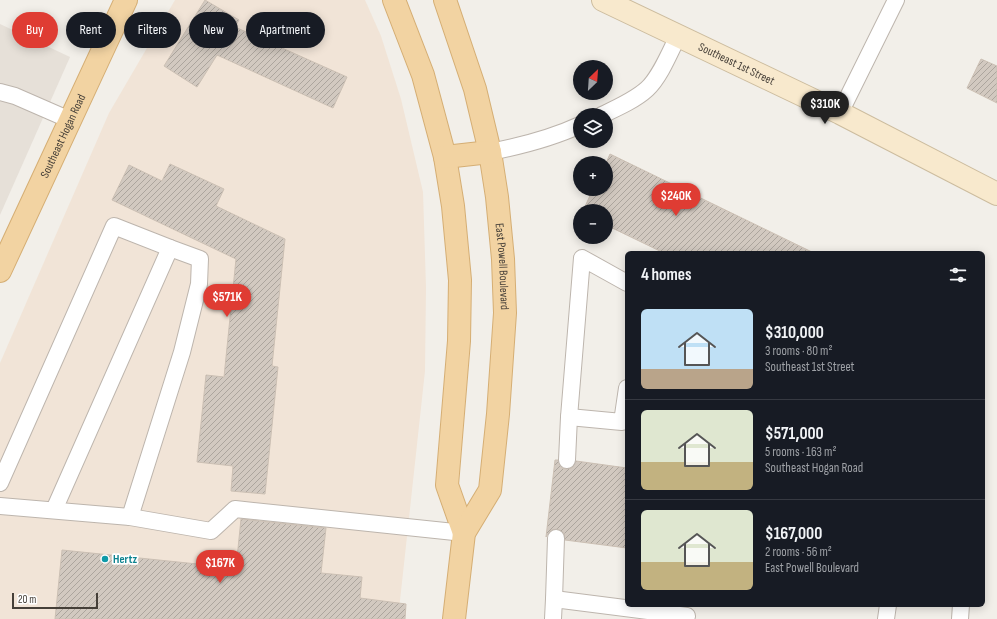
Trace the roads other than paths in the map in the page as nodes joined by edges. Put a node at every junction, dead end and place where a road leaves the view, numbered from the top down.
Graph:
1 (126, 0) edge
2 (394, 0) edge
3 (445, 0) edge
4 (603, 0) edge
5 (896, 0) edge
6 (678, 36) junction
7 (0, 92) edge
8 (613, 110) edge
9 (840, 113) junction
10 (70, 120) junction
11 (573, 128) edge
12 (490, 152) junction
13 (445, 157) junction
14 (997, 194) edge
15 (170, 248) junction
16 (1, 268) edge
17 (625, 282) edge
18 (625, 402) edge
19 (569, 417) junction
20 (567, 460) dead end
21 (0, 483) edge
22 (0, 506) edge
23 (54, 510) junction
24 (130, 517) junction
25 (464, 533) junction
26 (556, 538) dead end
27 (554, 599) junction
28 (888, 607) edge
29 (961, 607) edge
30 (454, 619) edge
31 (553, 619) edge
32 (686, 619) edge
33 (886, 619) edge
34 (960, 619) edge

1 - 10 main road, Southeast Hogan Road
2 - 13 main road, East Powell Boulevard
3 - 12 main road, East Powell Boulevard
4 - 6 street, Southeast 1st Street
5 - 9 lane
6 - 8 lane
6 - 9 street, Southeast 1st Street
7 - 10 lane
9 - 14 street, Southeast 1st Street
10 - 16 main road, Southeast Hogan Road
11 - 12 lane
12 - 13 main road
12 - 25 main road, East Powell Boulevard
13 - 25 main road, East Powell Boulevard
15 - 21 lane
15 - 23 lane
15 - 24 lane
17 - 19 lane
18 - 19 lane
19 - 20 lane
22 - 23 lane
23 - 24 lane
24 - 25 lane
25 - 30 main road, East Powell Boulevard
26 - 27 lane
27 - 31 lane
27 - 32 lane
28 - 33 lane
29 - 34 lane

